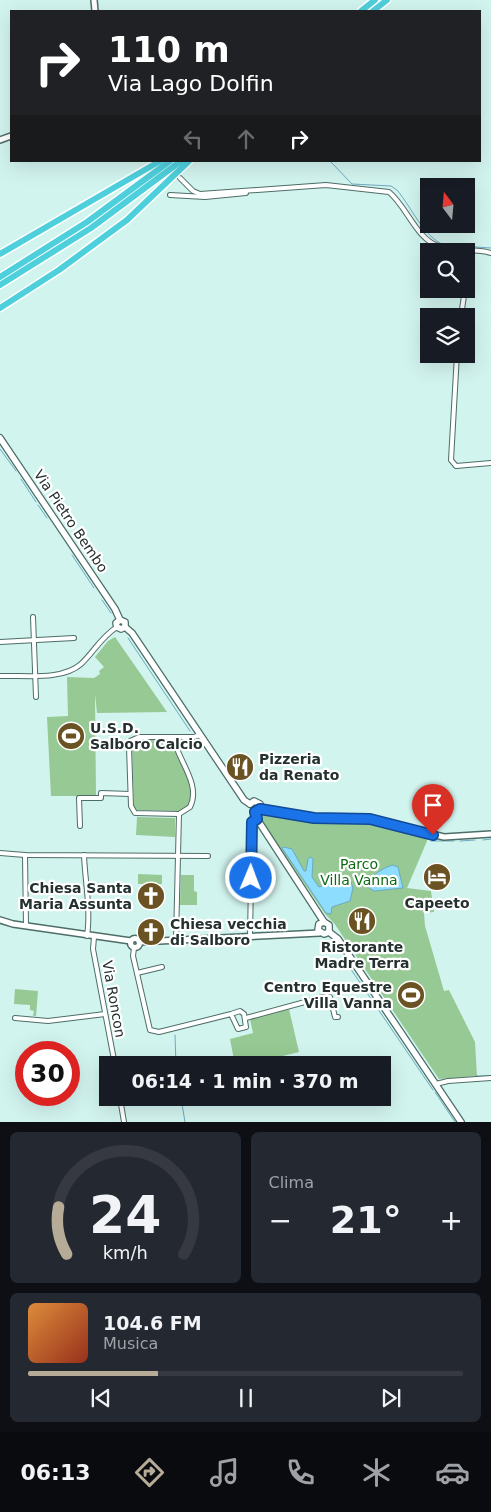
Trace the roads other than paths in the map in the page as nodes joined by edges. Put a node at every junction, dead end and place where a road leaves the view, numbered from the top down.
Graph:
1 (375, 0) edge
2 (387, 0) edge
3 (362, 10) edge
4 (374, 10) edge
5 (158, 162) edge
6 (169, 162) edge
7 (180, 162) edge
8 (188, 162) edge
9 (180, 178) dead end
10 (250, 190) junction
11 (170, 195) dead end
12 (433, 243) edge
13 (475, 250) edge
14 (491, 253) edge
15 (0, 254) edge
16 (28, 264) junction
17 (0, 277) edge
18 (0, 285) edge
19 (0, 308) edge
20 (457, 363) edge
21 (0, 438) edge
22 (491, 463) edge
23 (33, 617) dead end
24 (120, 620) junction
25 (116, 627) junction
26 (125, 627) junction
27 (74, 638) dead end
28 (34, 640) junction
29 (0, 642) edge
30 (35, 675) junction
31 (0, 676) edge
32 (36, 697) dead end
33 (200, 735) junction
34 (174, 738) junction
35 (130, 794) junction
36 (257, 811) junction
37 (179, 814) junction
38 (257, 819) junction
39 (80, 826) dead end
40 (491, 834) edge
41 (0, 853) edge
42 (84, 854) junction
43 (26, 855) junction
44 (178, 856) junction
45 (208, 856) dead end
46 (0, 920) edge
47 (322, 923) junction
48 (26, 926) junction
49 (307, 932) junction
50 (329, 932) junction
51 (320, 933) junction
52 (87, 936) junction
53 (94, 937) junction
54 (250, 937) junction
55 (176, 939) junction
56 (131, 941) junction
57 (139, 942) junction
58 (134, 948) junction
59 (162, 967) dead end
60 (136, 973) junction
61 (105, 1014) junction
62 (231, 1014) junction
63 (338, 1017) dead end
64 (15, 1018) dead end
65 (246, 1018) junction
66 (113, 1056) edge
67 (491, 1078) edge
68 (436, 1084) junction
69 (121, 1106) edge
70 (124, 1122) edge
71 (461, 1122) edge

1 - 3 highway
2 - 4 highway
5 - 15 highway
6 - 16 highway
7 - 16 highway
8 - 19 highway
9 - 10 street
10 - 11 street
10 - 12 street
13 - 14 street
16 - 17 highway
16 - 18 highway
20 - 22 street
21 - 24 main road, Via Pietro Bembo
23 - 28 street
24 - 25 main road
24 - 26 main road, Via Pietro Bembo
25 - 26 main road
25 - 30 street
26 - 33 main road, Via Pietro Bembo
27 - 28 street
28 - 29 street
28 - 30 street
30 - 31 street
30 - 32 street
33 - 34 street
33 - 36 main road, Via Pietro Bembo
34 - 35 street
34 - 37 street
35 - 37 street
35 - 39 street
36 - 38 main road
36 - 40 street
37 - 44 street
38 - 47 main road
38 - 54 street
41 - 43 street
42 - 43 street
42 - 44 street
42 - 52 street
43 - 48 street
44 - 45 street
44 - 55 street
46 - 48 street
47 - 49 street
47 - 50 main road
47 - 51 main road
48 - 52 street
49 - 51 street
49 - 54 street
50 - 51 main road
50 - 68 main road
52 - 53 street
53 - 56 street
53 - 61 street, Via Roncon
54 - 55 street
55 - 57 street
56 - 57 street
56 - 58 street
57 - 58 street
58 - 60 street
59 - 60 street
60 - 62 street
61 - 64 street
61 - 66 street, Via Roncon
62 - 65 street
62 - 65 street
63 - 65 street
67 - 68 street
68 - 71 main road
69 - 70 street

